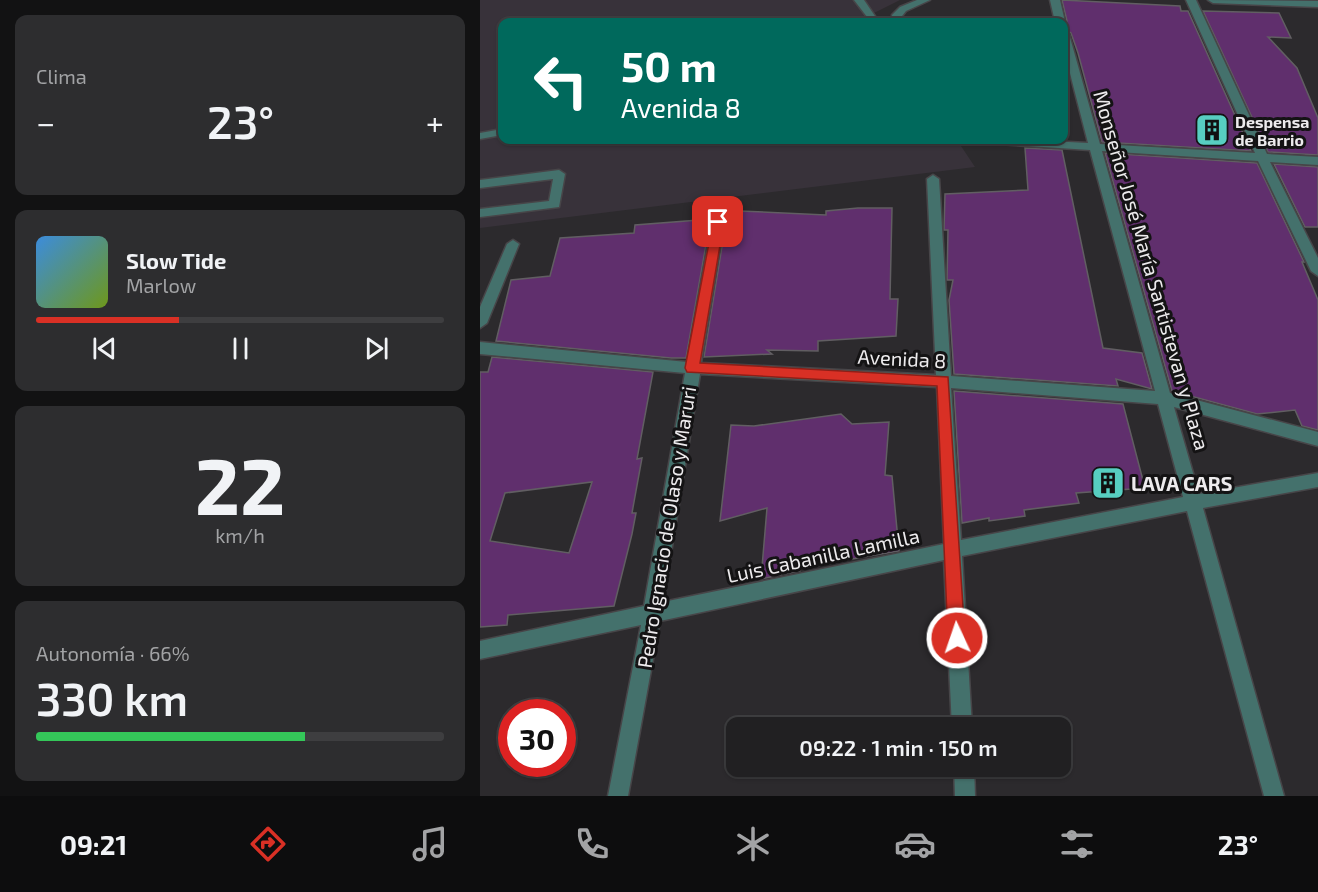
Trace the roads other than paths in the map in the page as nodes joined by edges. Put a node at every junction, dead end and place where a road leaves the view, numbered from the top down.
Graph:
1 (859, 0) edge
2 (925, 0) edge
3 (1054, 0) edge
4 (1191, 0) edge
5 (1214, 0) edge
6 (1318, 4) edge
7 (872, 18) edge
8 (897, 18) edge
9 (1059, 18) edge
10 (1068, 50) edge
11 (498, 133) edge
12 (480, 136) edge
13 (1038, 144) edge
14 (1093, 147) junction
15 (1263, 159) junction
16 (1318, 161) edge
17 (933, 179) dead end
18 (480, 184) edge
19 (480, 213) edge
20 (718, 222) dead end
21 (513, 244) dead end
22 (1318, 271) edge
23 (480, 323) edge
24 (480, 348) edge
25 (692, 368) junction
26 (943, 381) junction
27 (1165, 398) junction
28 (1318, 439) edge
29 (1318, 480) edge
30 (1193, 502) junction
31 (952, 549) junction
32 (652, 613) junction
33 (480, 650) edge
34 (961, 717) edge
35 (964, 777) edge
36 (618, 796) edge
37 (965, 796) edge
38 (1274, 796) edge

1 - 7 street
2 - 8 street
3 - 9 street
4 - 15 street
5 - 6 street
10 - 14 street, Monseñor José María Santistevan y Plaza
11 - 12 street
13 - 14 street
14 - 15 street
14 - 27 street, Monseñor José María Santistevan y Plaza
15 - 16 street
15 - 22 street
17 - 26 street
18 - 19 street
20 - 25 street, Pedro Ignacio de Olaso y Maruri
21 - 23 street
24 - 25 street, Avenida 8
25 - 26 street, Avenida 8
25 - 32 street, Pedro Ignacio de Olaso y Maruri
26 - 27 street, Avenida 8
26 - 31 street
27 - 28 street, Avenida 8
27 - 30 street, Monseñor José María Santistevan y Plaza
29 - 30 street, Luis Cabanilla Lamilla
30 - 31 street, Luis Cabanilla Lamilla
30 - 38 street, Monseñor José María Santistevan y Plaza
31 - 32 street, Luis Cabanilla Lamilla
31 - 34 street
32 - 33 street, Luis Cabanilla Lamilla
32 - 36 street, Pedro Ignacio de Olaso y Maruri
35 - 37 street

